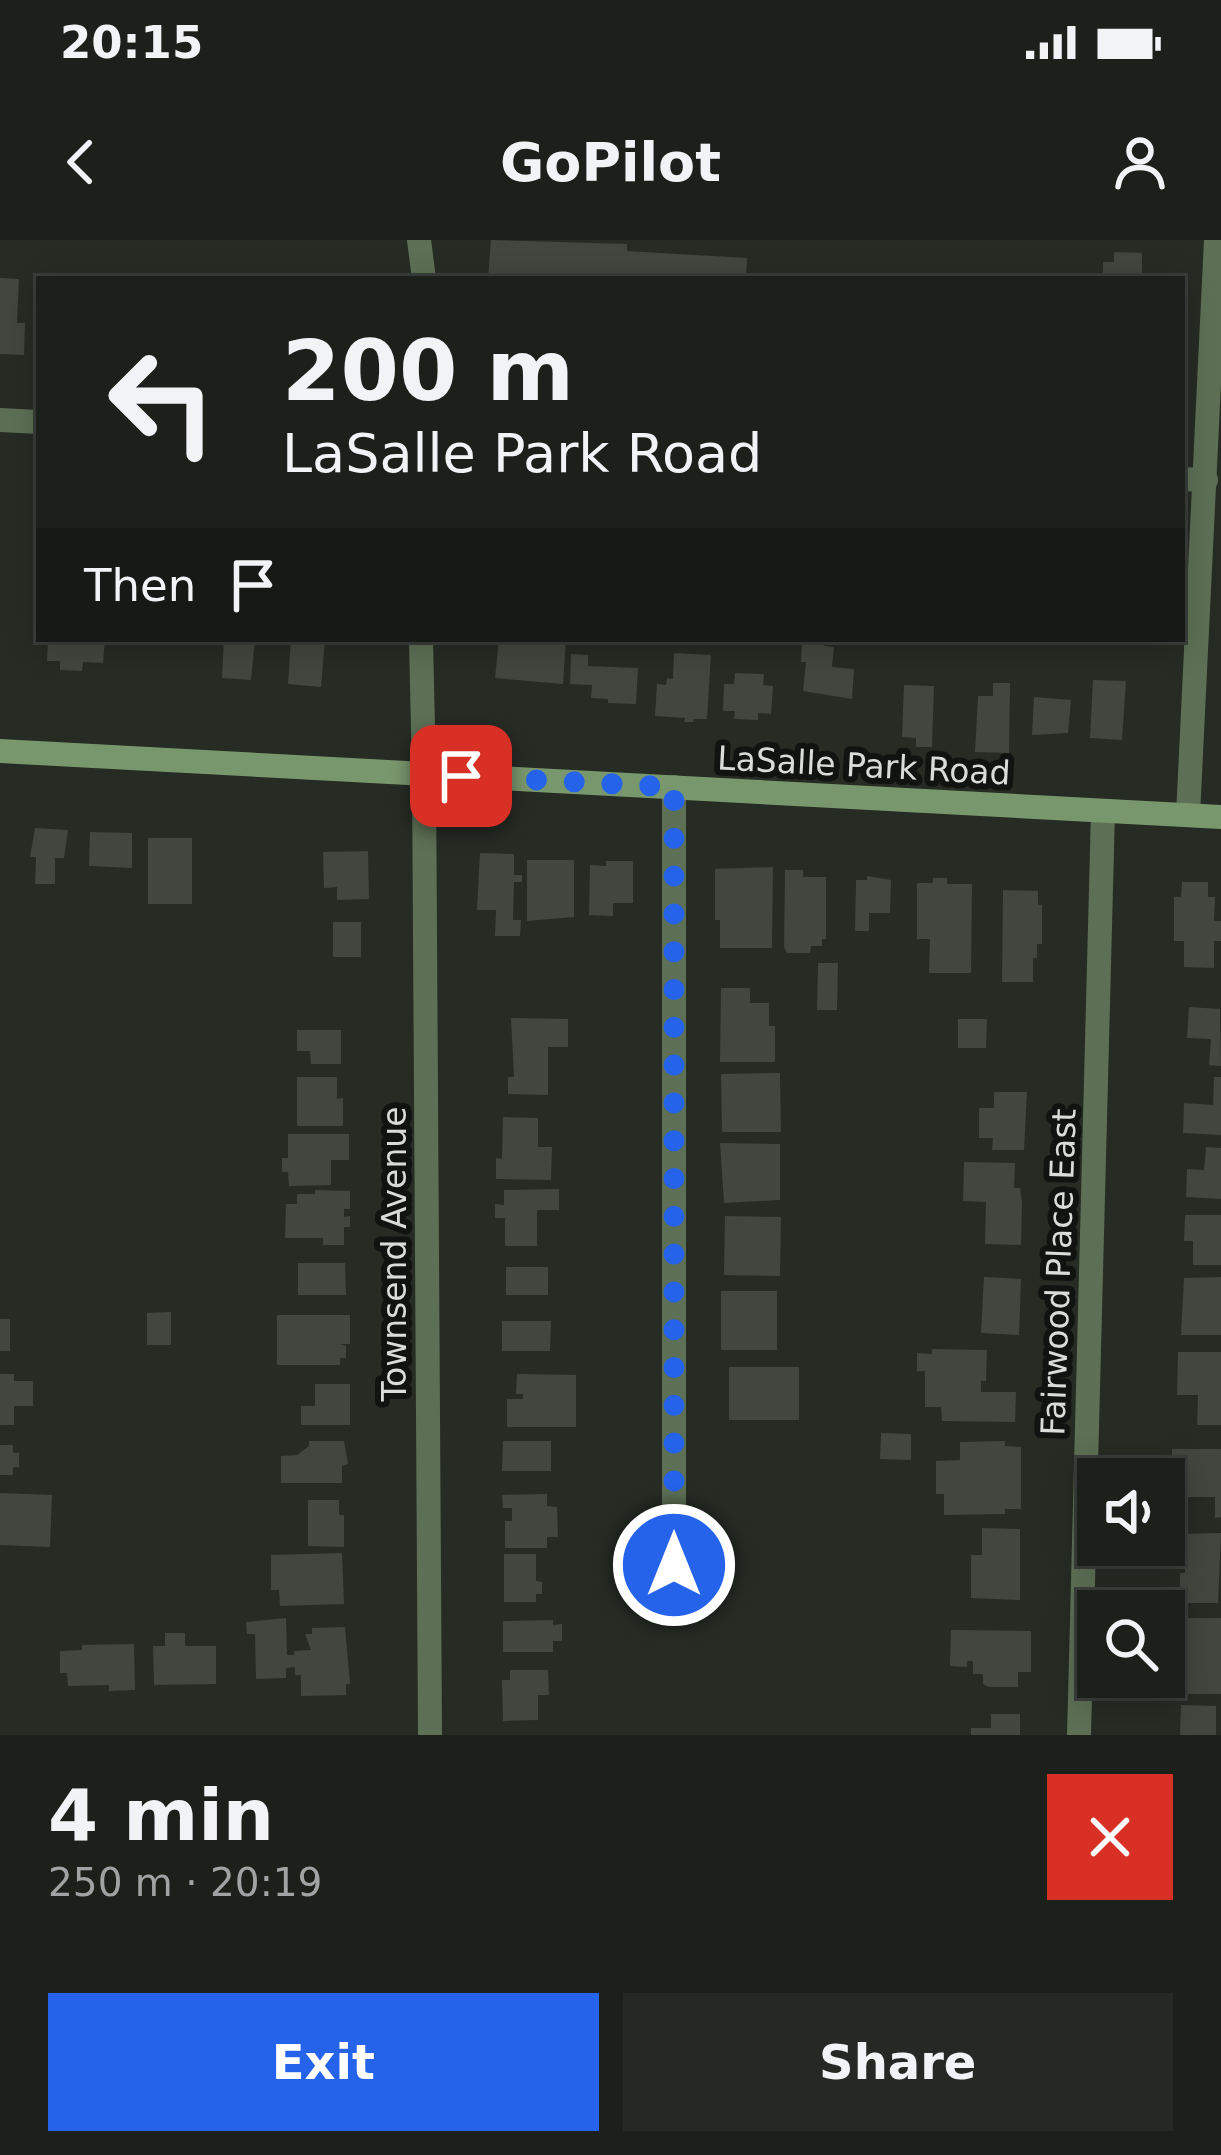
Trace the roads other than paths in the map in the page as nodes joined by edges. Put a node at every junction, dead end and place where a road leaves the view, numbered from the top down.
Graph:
1 (419, 240) edge
2 (1216, 240) edge
3 (424, 276) edge
4 (0, 420) edge
5 (36, 422) edge
6 (1194, 480) edge
7 (421, 642) edge
8 (0, 752) edge
9 (424, 773) junction
10 (674, 787) junction
11 (1103, 811) junction
12 (1188, 815) junction
13 (1221, 817) edge
14 (693, 1611) dead end
15 (430, 1735) edge
16 (1078, 1735) edge

1 - 3 street
2 - 6 street
4 - 5 street
6 - 12 street
7 - 9 street, Townsend Avenue
8 - 9 main road, LaSalle Park Road
9 - 10 main road, LaSalle Park Road
9 - 15 street, Townsend Avenue
10 - 11 main road, LaSalle Park Road
10 - 14 street
11 - 12 main road, LaSalle Park Road
11 - 16 street, Fairwood Place East
12 - 13 main road, LaSalle Park Road

